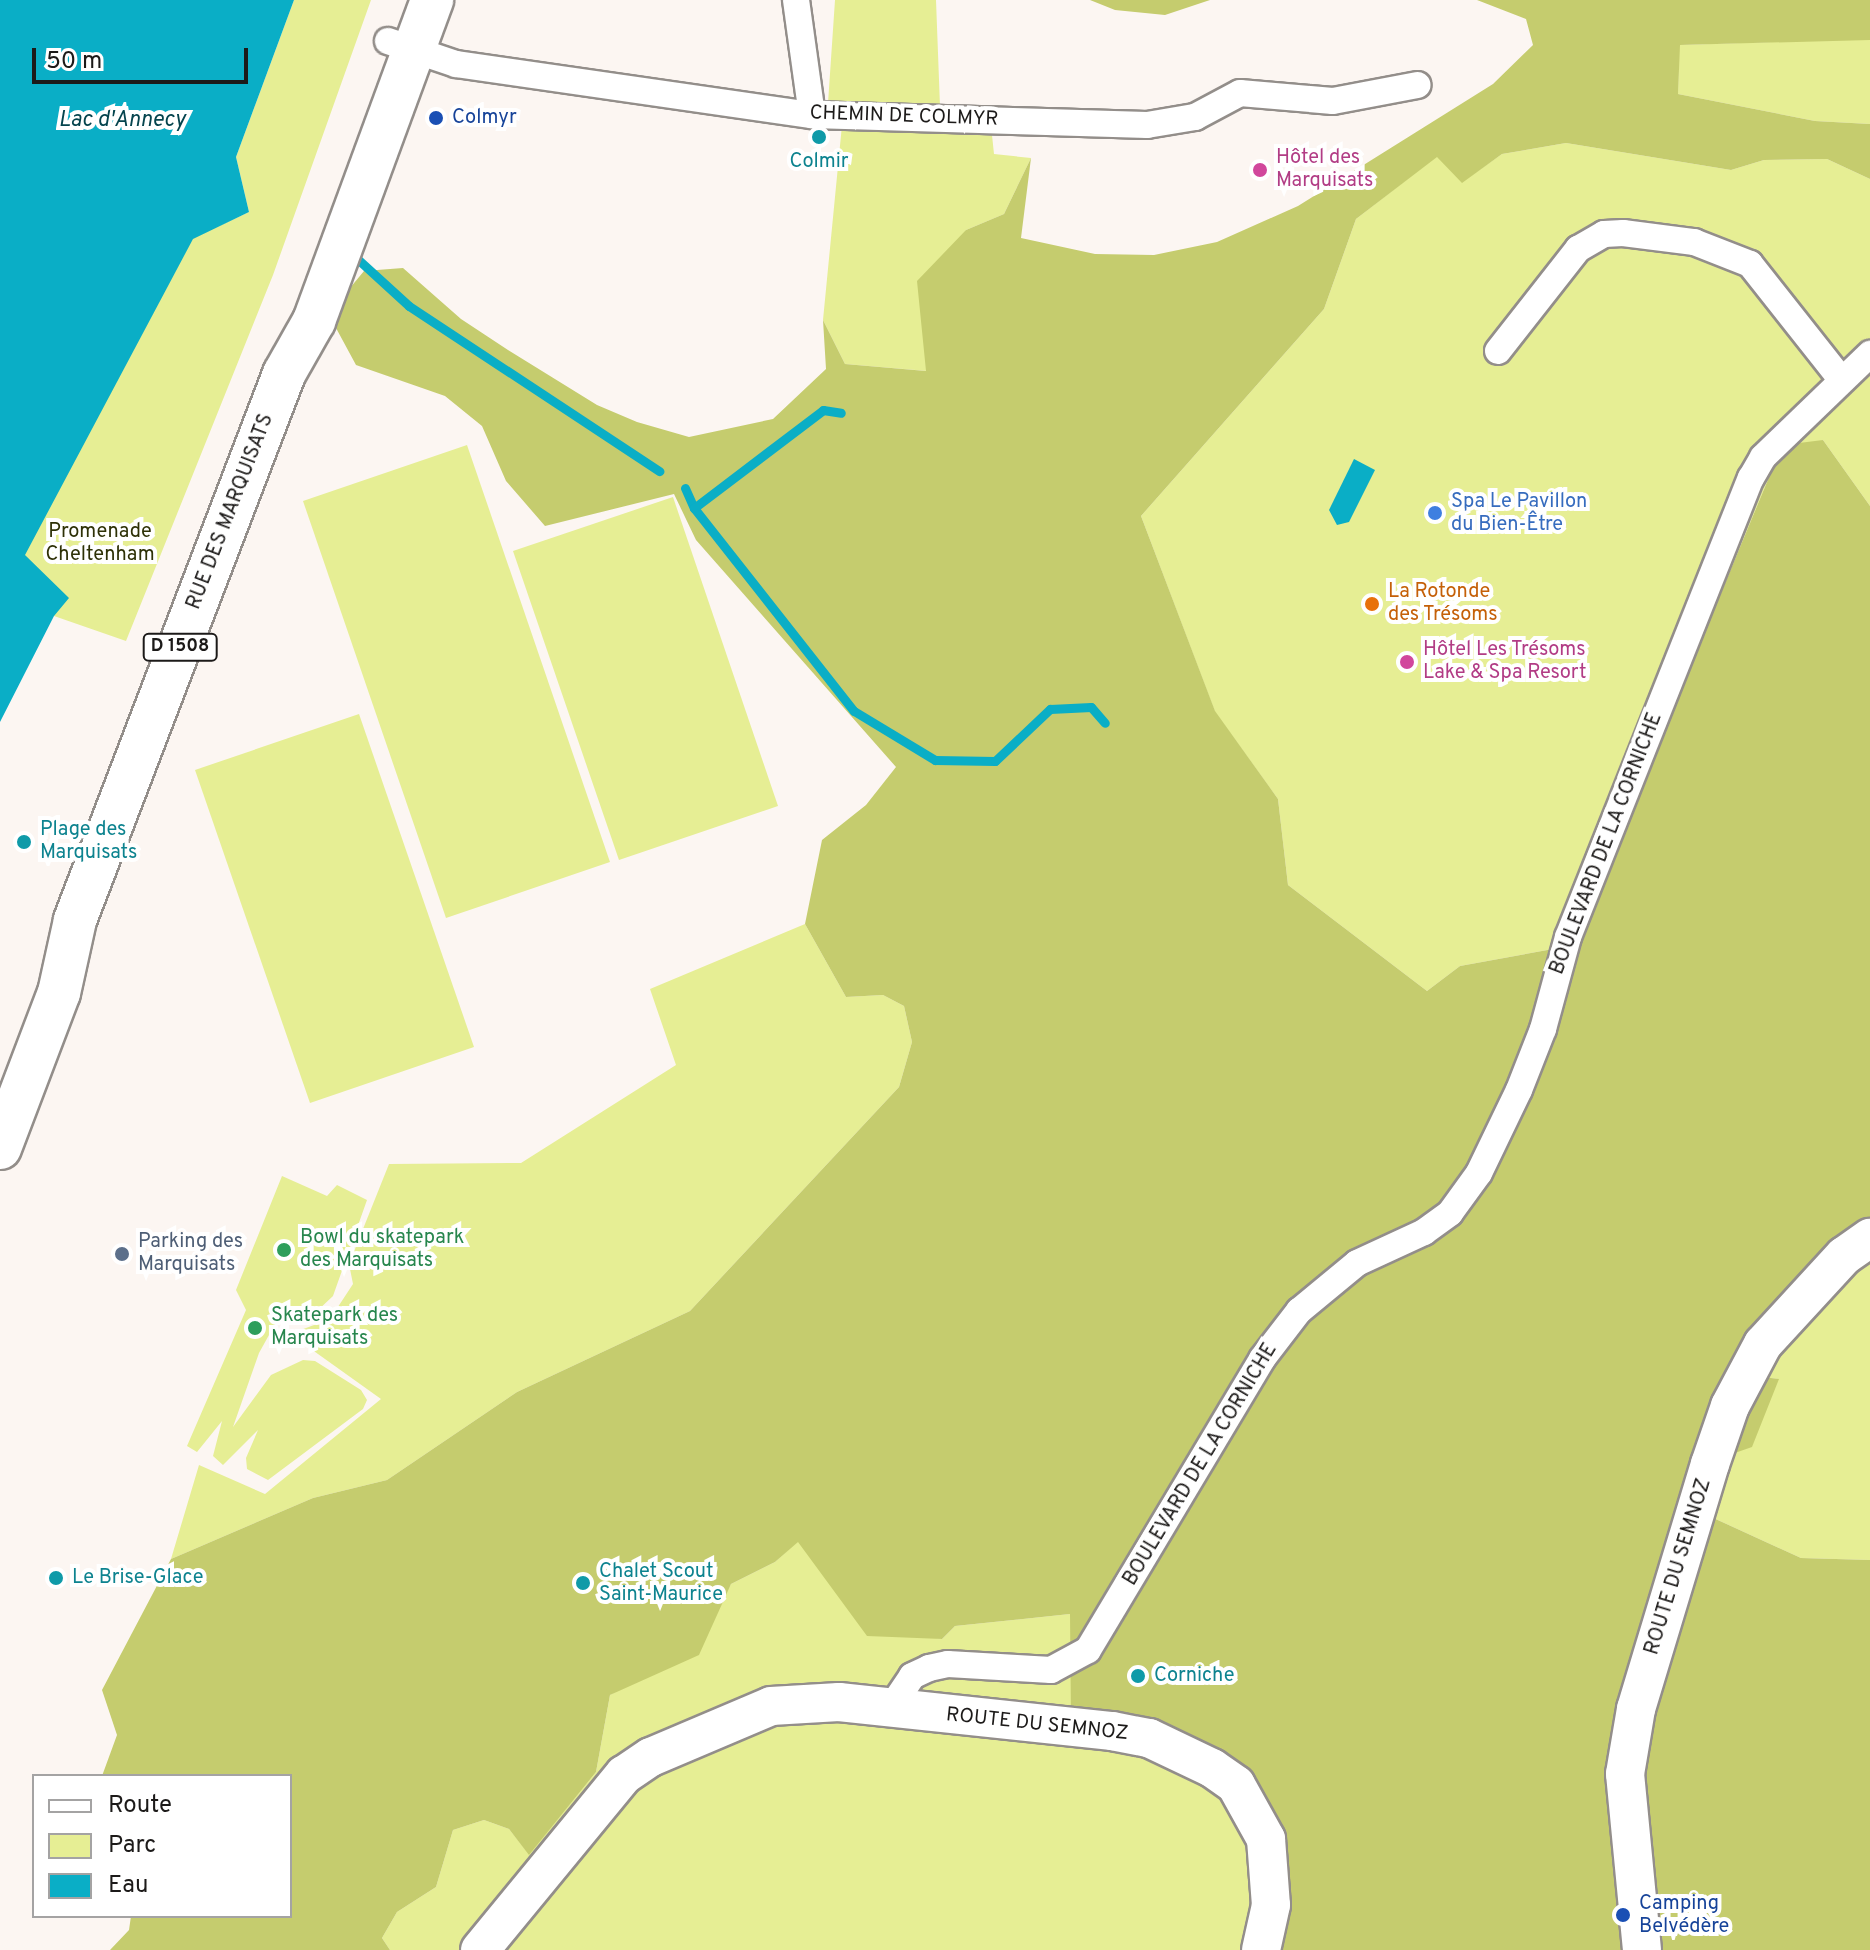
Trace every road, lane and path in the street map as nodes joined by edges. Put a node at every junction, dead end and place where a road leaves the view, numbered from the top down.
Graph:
1 (403, 0) edge
2 (432, 0) edge
3 (796, 0) edge
4 (401, 46) junction
5 (1418, 85) dead end
6 (812, 115) junction
7 (1498, 351) dead end
8 (1870, 354) edge
9 (1840, 378) junction
10 (75, 920) junction
11 (0, 1073) edge
12 (0, 1148) edge
13 (1870, 1238) edge
14 (892, 1706) junction
15 (480, 1950) edge
16 (1261, 1950) edge
17 (1642, 1950) edge

1 - 4 main road, RUE DES MARQUISATS / D 1508
2 - 4 main road, RUE DES MARQUISATS / D 1508
3 - 6 street
4 - 6 street, CHEMIN DE COLMYR
4 - 10 main road, RUE DES MARQUISATS / D 1508
5 - 6 street, CHEMIN DE COLMYR
7 - 9 street
8 - 9 street, BOULEVARD DE LA CORNICHE
9 - 14 street, BOULEVARD DE LA CORNICHE
10 - 11 main road, RUE DES MARQUISATS / D 1508
10 - 12 main road, RUE DES MARQUISATS / D 1508
13 - 17 main road, ROUTE DU SEMNOZ
14 - 15 main road
14 - 16 main road, ROUTE DU SEMNOZ

